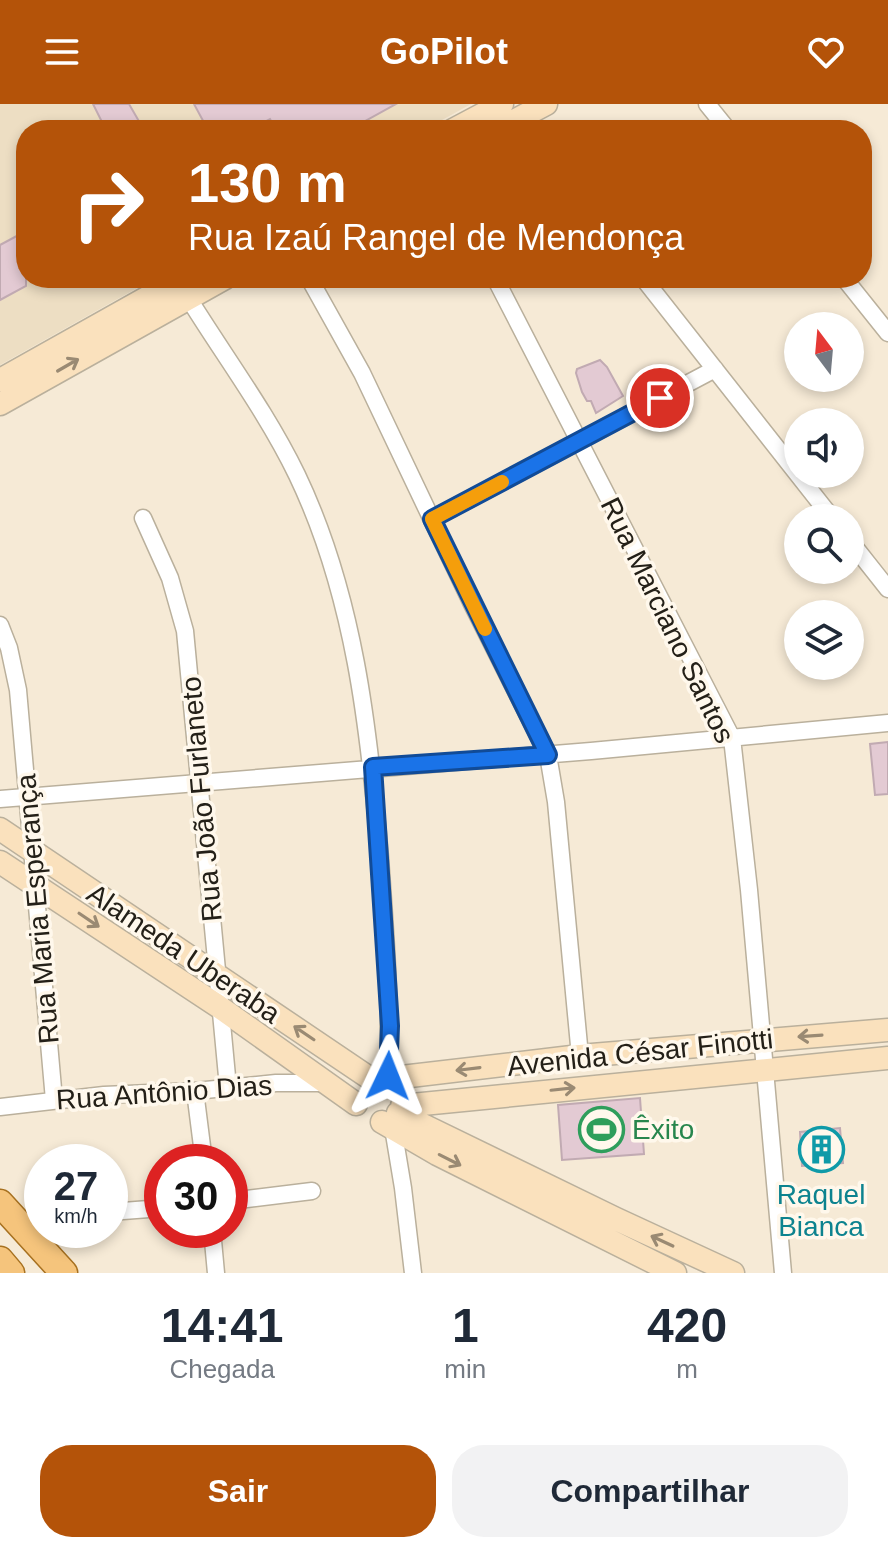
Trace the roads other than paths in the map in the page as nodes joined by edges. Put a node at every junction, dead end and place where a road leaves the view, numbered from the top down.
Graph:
1 (546, 104) edge
2 (707, 104) edge
3 (517, 117) edge
4 (720, 120) edge
5 (185, 288) edge
6 (315, 288) edge
7 (500, 288) edge
8 (651, 288) edge
9 (852, 288) edge
10 (888, 333) edge
11 (715, 369) junction
12 (11, 382) edge
13 (0, 404) edge
14 (577, 441) junction
15 (821, 504) edge
16 (143, 518) dead end
17 (432, 519) junction
18 (864, 559) edge
19 (888, 589) edge
20 (0, 625) edge
21 (888, 723) edge
22 (732, 738) junction
23 (548, 755) junction
24 (373, 767) junction
25 (200, 781) junction
26 (28, 797) junction
27 (0, 799) edge
28 (0, 829) edge
29 (30, 850) junction
30 (0, 862) edge
31 (33, 885) junction
32 (215, 972) junction
33 (218, 1006) junction
34 (888, 1030) edge
35 (762, 1039) junction
36 (580, 1056) junction
37 (888, 1058) edge
38 (765, 1069) junction
39 (383, 1077) junction
40 (329, 1083) junction
41 (228, 1087) junction
42 (195, 1091) junction
43 (54, 1100) junction
44 (356, 1104) junction
45 (0, 1107) edge
46 (394, 1117) junction
47 (202, 1144) edge
48 (312, 1191) dead end
49 (248, 1199) edge
50 (0, 1203) edge
51 (24, 1220) edge
52 (47, 1248) edge
53 (214, 1248) edge
54 (0, 1260) edge
55 (11, 1273) edge
56 (64, 1273) edge
57 (216, 1273) edge
58 (413, 1273) edge
59 (675, 1273) edge
60 (733, 1273) edge
61 (783, 1273) edge

1 - 3 main road
2 - 4 street
5 - 12 main road
5 - 24 street
6 - 17 street
7 - 14 street, Rua Marciano Santos
8 - 11 street
9 - 10 street
11 - 14 street
11 - 15 street
12 - 13 main road
14 - 17 street
14 - 22 street, Rua Marciano Santos
16 - 25 street, Rua João Furlaneto
17 - 23 street
18 - 19 street
20 - 26 street, Rua Maria Esperança
21 - 22 street
22 - 23 street
22 - 35 street, Rua Marciano Santos
23 - 24 street
23 - 36 street
24 - 25 street
24 - 39 street
25 - 26 street
25 - 32 street, Rua João Furlaneto
26 - 27 street
26 - 29 street, Rua Maria Esperança
28 - 29 main road, Alameda Uberaba
29 - 31 street, Rua Maria Esperança
29 - 32 main road, Alameda Uberaba
30 - 31 main road, Alameda Uberaba
31 -> 33 main road, Alameda Uberaba
31 - 43 street, Rua Maria Esperança
32 - 33 street, Rua João Furlaneto
39 -> 32 main road, Alameda Uberaba
33 - 40 main road, Alameda Uberaba
33 - 41 street, Rua João Furlaneto
34 -> 35 main road, Avenida César Finotti
35 - 36 main road, Avenida César Finotti
35 - 38 street, Rua Marciano Santos
36 -> 39 main road, Avenida César Finotti
37 - 38 main road, Avenida César Finotti
46 -> 38 main road, Avenida César Finotti
38 - 61 street, Rua Marciano Santos
39 - 44 main road
39 - 46 main road
40 - 41 street, Rua Antônio Dias
40 - 44 main road, Alameda Uberaba
41 - 42 street, Rua Antônio Dias
42 - 43 street, Rua Antônio Dias
42 - 47 street
43 - 45 street, Rua Antônio Dias
44 - 46 main road, Alameda Uberaba
46 - 58 street
46 -> 59 main road, Alameda Uberaba
60 -> 46 main road, Alameda Uberaba
48 - 49 street
50 - 51 main road
52 - 56 main road
53 - 57 street
54 - 55 main road

